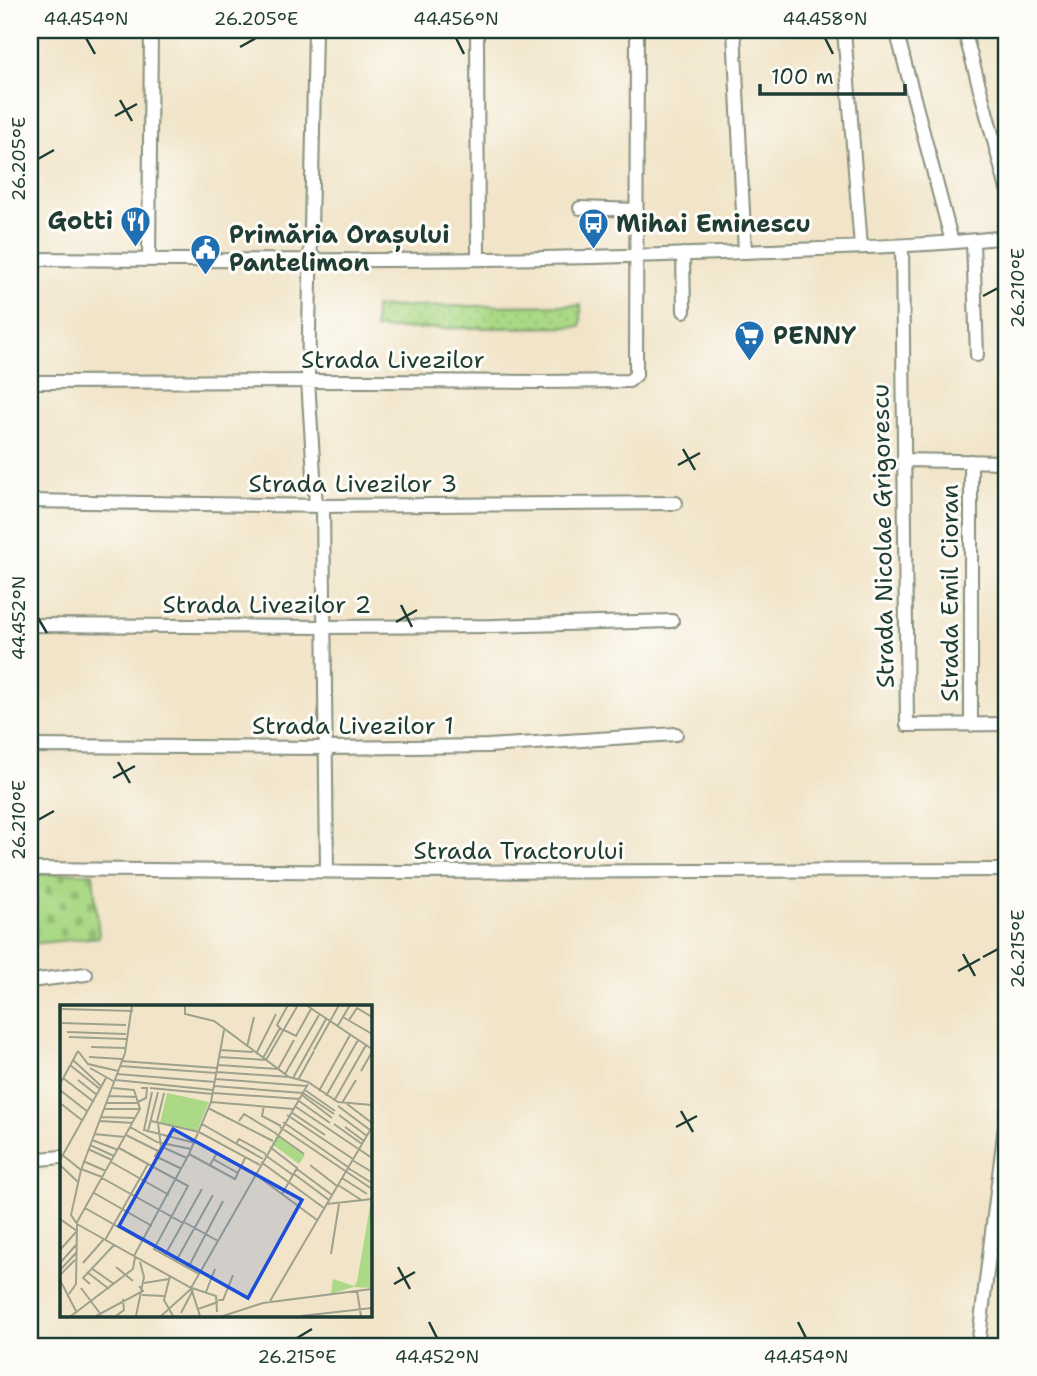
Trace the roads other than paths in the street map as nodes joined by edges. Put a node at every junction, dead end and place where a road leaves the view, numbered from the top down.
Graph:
1 (151, 30) edge
2 (315, 30) edge
3 (477, 30) edge
4 (637, 30) edge
5 (734, 30) edge
6 (844, 30) edge
7 (896, 30) edge
8 (964, 30) edge
9 (1007, 189) edge
10 (580, 208) dead end
11 (637, 210) junction
12 (1007, 237) edge
13 (973, 241) junction
14 (952, 242) junction
15 (901, 246) junction
16 (861, 247) junction
17 (746, 251) junction
18 (683, 254) junction
19 (638, 256) junction
20 (30, 259) edge
21 (478, 259) junction
22 (149, 260) junction
23 (312, 260) junction
24 (684, 311) dead end
25 (977, 355) dead end
26 (309, 381) junction
27 (30, 383) edge
28 (903, 460) junction
29 (971, 461) junction
30 (1007, 462) edge
31 (30, 501) edge
32 (676, 503) dead end
33 (319, 506) junction
34 (672, 621) dead end
35 (30, 625) edge
36 (325, 627) junction
37 (1007, 724) edge
38 (971, 725) junction
39 (676, 734) dead end
40 (30, 746) edge
41 (326, 748) junction
42 (30, 869) edge
43 (1007, 870) edge
44 (327, 871) junction
45 (86, 974) dead end
46 (30, 981) edge
47 (1007, 1110) edge
48 (60, 1157) edge
49 (30, 1160) edge
50 (1003, 1177) edge
51 (978, 1346) edge

1 - 22 street
2 - 23 street
3 - 21 street
4 - 11 street, Strada Livezilor
5 - 17 street
6 - 16 street
7 - 14 street
8 - 9 street
10 - 11 street
11 - 19 street, Strada Livezilor
12 - 13 street
13 - 14 street
13 - 25 street
14 - 15 street
15 - 16 street
15 - 28 street, Strada Nicolae Grigorescu
16 - 17 street
17 - 18 street
18 - 19 street
18 - 24 street
19 - 21 street
19 - 26 street, Strada Livezilor
20 - 22 street
21 - 23 street
22 - 23 street
23 - 26 street
26 - 27 street, Strada Livezilor
26 - 33 street
28 - 29 street
28 - 38 street, Strada Nicolae Grigorescu
29 - 30 street
29 - 38 street, Strada Emil Cioran
31 - 33 street, Strada Livezilor 3
32 - 33 street, Strada Livezilor 3
33 - 36 street
34 - 36 street, Strada Livezilor 2
35 - 36 street, Strada Livezilor 2
36 - 41 street
37 - 38 street, Strada Nicolae Grigorescu
39 - 41 street, Strada Livezilor 1
40 - 41 street, Strada Livezilor 1
41 - 44 street
42 - 44 street, Strada Tractorului
43 - 44 street, Strada Tractorului
45 - 46 street
47 - 50 street
48 - 49 street
50 - 51 street

